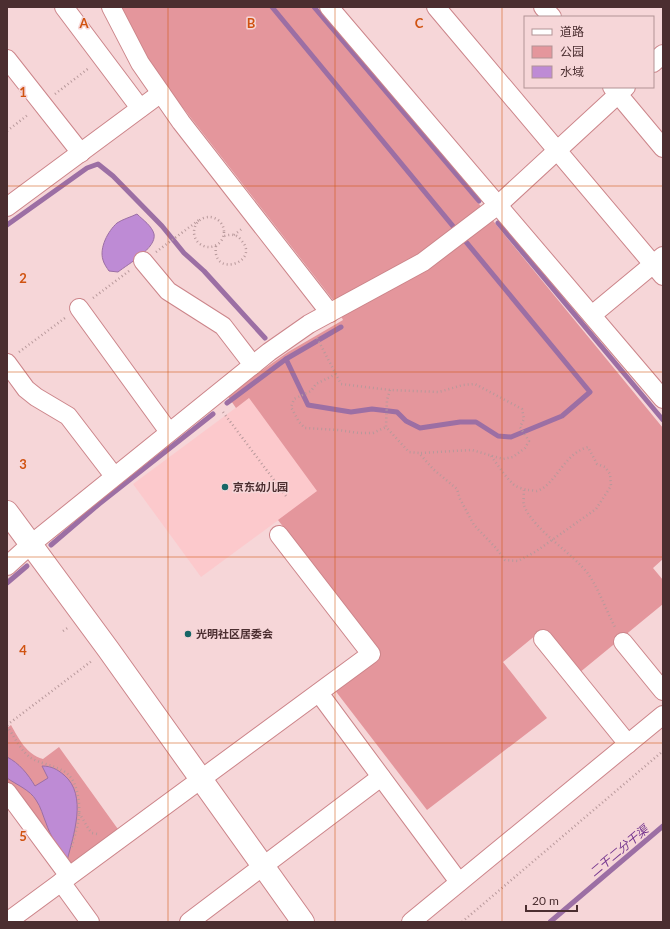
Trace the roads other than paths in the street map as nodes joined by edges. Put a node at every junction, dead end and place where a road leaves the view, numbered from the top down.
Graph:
1 (64, 7) edge
2 (111, 7) edge
3 (329, 7) edge
4 (436, 7) edge
5 (543, 7) edge
6 (551, 16) edge
7 (663, 54) edge
8 (7, 59) edge
9 (654, 62) edge
10 (619, 90) edge
11 (161, 93) junction
12 (140, 108) junction
13 (663, 148) edge
14 (557, 151) junction
15 (81, 152) junction
16 (9, 200) edge
17 (498, 204) junction
18 (143, 261) dead end
19 (660, 265) edge
20 (79, 308) dead end
21 (330, 313) junction
22 (592, 315) junction
23 (7, 363) edge
24 (253, 365) junction
25 (663, 399) edge
26 (169, 432) junction
27 (114, 476) junction
28 (7, 512) edge
29 (279, 535) dead end
30 (30, 545) junction
31 (7, 566) edge
32 (543, 639) dead end
33 (623, 642) road end
34 (663, 691) edge
35 (319, 693) junction
36 (663, 715) edge
37 (628, 744) junction
38 (381, 776) junction
39 (201, 779) junction
40 (7, 792) edge
41 (263, 866) junction
42 (65, 879) junction
43 (459, 882) junction
44 (10, 918) edge
45 (90, 922) edge
46 (189, 922) edge
47 (303, 922) edge
48 (411, 922) edge

1 - 12 street
2 - 11 street
3 - 17 street
4 - 14 street
5 - 6 street
7 - 9 street
8 - 15 street
10 - 13 street
10 - 14 street
11 - 12 street
11 - 21 street
12 - 15 street
14 - 17 street
14 - 19 street
15 - 16 street
17 - 21 street
17 - 22 street
18 - 24 street
19 - 22 street
20 - 26 street
21 - 24 street
22 - 25 street
23 - 27 street
24 - 26 street
26 - 27 street
27 - 30 street
28 - 30 street
29 - 35 street
30 - 31 street
30 - 39 street
32 - 37 street
33 - 34 street
35 - 38 street
35 - 39 street
36 - 37 street
37 - 43 street
38 - 41 street
38 - 43 street
39 - 41 street
39 - 42 street
40 - 42 street
41 - 46 street
41 - 47 street
42 - 44 street
42 - 45 street
43 - 48 street

